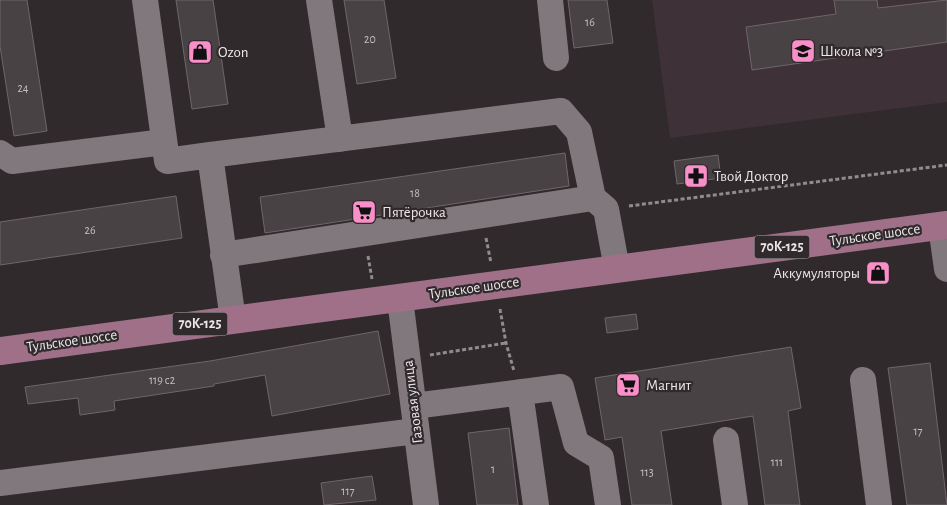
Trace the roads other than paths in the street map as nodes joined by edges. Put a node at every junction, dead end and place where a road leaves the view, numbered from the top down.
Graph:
1 (145, 0) edge
2 (319, 0) edge
3 (550, 0) edge
4 (556, 58) dead end
5 (340, 139) junction
6 (164, 142) junction
7 (0, 153) edge
8 (210, 155) junction
9 (599, 203) junction
10 (944, 226) edge
11 (223, 255) junction
12 (617, 269) junction
13 (947, 269) edge
14 (400, 299) junction
15 (233, 320) junction
16 (0, 351) edge
17 (863, 380) dead end
18 (520, 392) junction
19 (415, 419) junction
20 (726, 440) dead end
21 (0, 483) edge
22 (426, 505) edge
23 (536, 505) edge
24 (608, 505) edge
25 (735, 505) edge
26 (878, 505) edge

1 - 6 street
2 - 5 street
3 - 4 street
5 - 8 street
5 - 9 street
6 - 7 street
6 - 8 street
8 - 11 street
9 - 11 street
9 - 12 street
10 - 12 main road, Тульское шоссе / 70К-125
10 - 13 street
11 - 15 street
12 - 14 main road, Тульское шоссе / 70К-125
14 - 15 main road, Тульское шоссе / 70К-125
14 - 19 street, Газовая улица
15 - 16 main road, Тульское шоссе / 70К-125
17 - 26 street
18 - 19 street
18 - 23 street
18 - 24 street
19 - 21 street
19 - 22 street, Газовая улица
20 - 25 street

